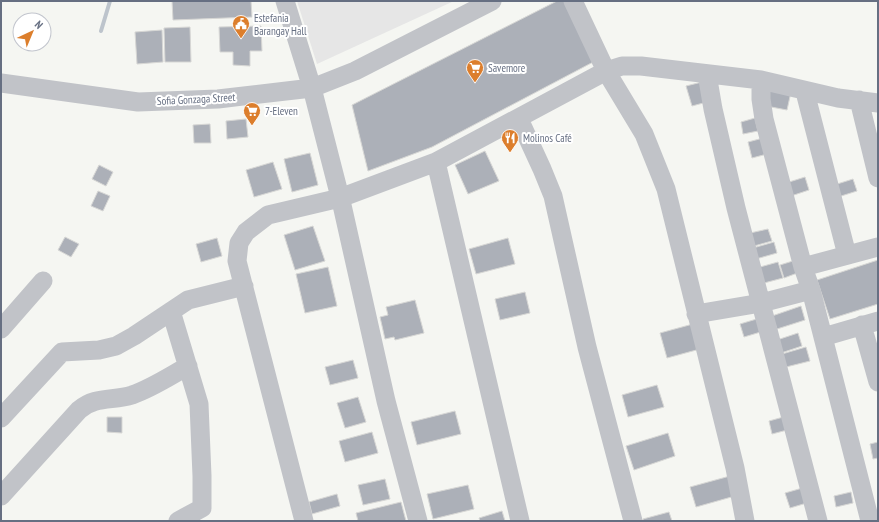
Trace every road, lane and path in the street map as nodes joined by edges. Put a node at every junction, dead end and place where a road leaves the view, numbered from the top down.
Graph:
1 (285, 1) edge
2 (492, 1) edge
3 (573, 1) edge
4 (606, 71) junction
5 (707, 74) junction
6 (760, 80) junction
7 (1, 83) edge
8 (312, 88) junction
9 (805, 92) junction
10 (859, 100) junction
11 (878, 102) edge
12 (519, 119) junction
13 (436, 162) junction
14 (878, 178) edge
15 (340, 198) junction
16 (878, 247) edge
17 (847, 255) junction
18 (803, 267) junction
19 (43, 281) dead end
20 (244, 286) junction
21 (811, 290) junction
22 (761, 302) junction
23 (171, 311) junction
24 (696, 314) junction
25 (870, 323) edge
26 (1, 329) edge
27 (823, 336) junction
28 (188, 366) junction
29 (878, 382) edge
30 (1, 418) edge
31 (1, 496) edge
32 (178, 521) edge
33 (304, 521) edge
34 (418, 521) edge
35 (520, 521) edge
36 (633, 521) edge
37 (745, 521) edge
38 (818, 521) edge
39 (870, 521) edge

1 - 8 street
2 - 8 street, Sofia Gonzaga Street
3 - 4 street
4 - 5 street
4 - 12 street
4 - 24 street
5 - 6 street
5 - 22 street
6 - 9 street
6 - 18 street
7 - 8 street, Sofia Gonzaga Street
8 - 15 street
9 - 10 street
9 - 17 street
10 - 11 street
10 - 14 street
12 - 13 street
12 - 36 street
13 - 15 street
13 - 35 street
15 - 20 street
15 - 34 street
16 - 17 street
17 - 18 street
18 - 21 street
19 - 26 street
20 - 23 street
20 - 33 street
21 - 22 street
21 - 27 street
22 - 24 street
22 - 38 street
23 - 28 street
23 - 30 street
24 - 37 street
25 - 27 street
25 - 29 street
27 - 39 street
28 - 31 street
28 - 32 street

